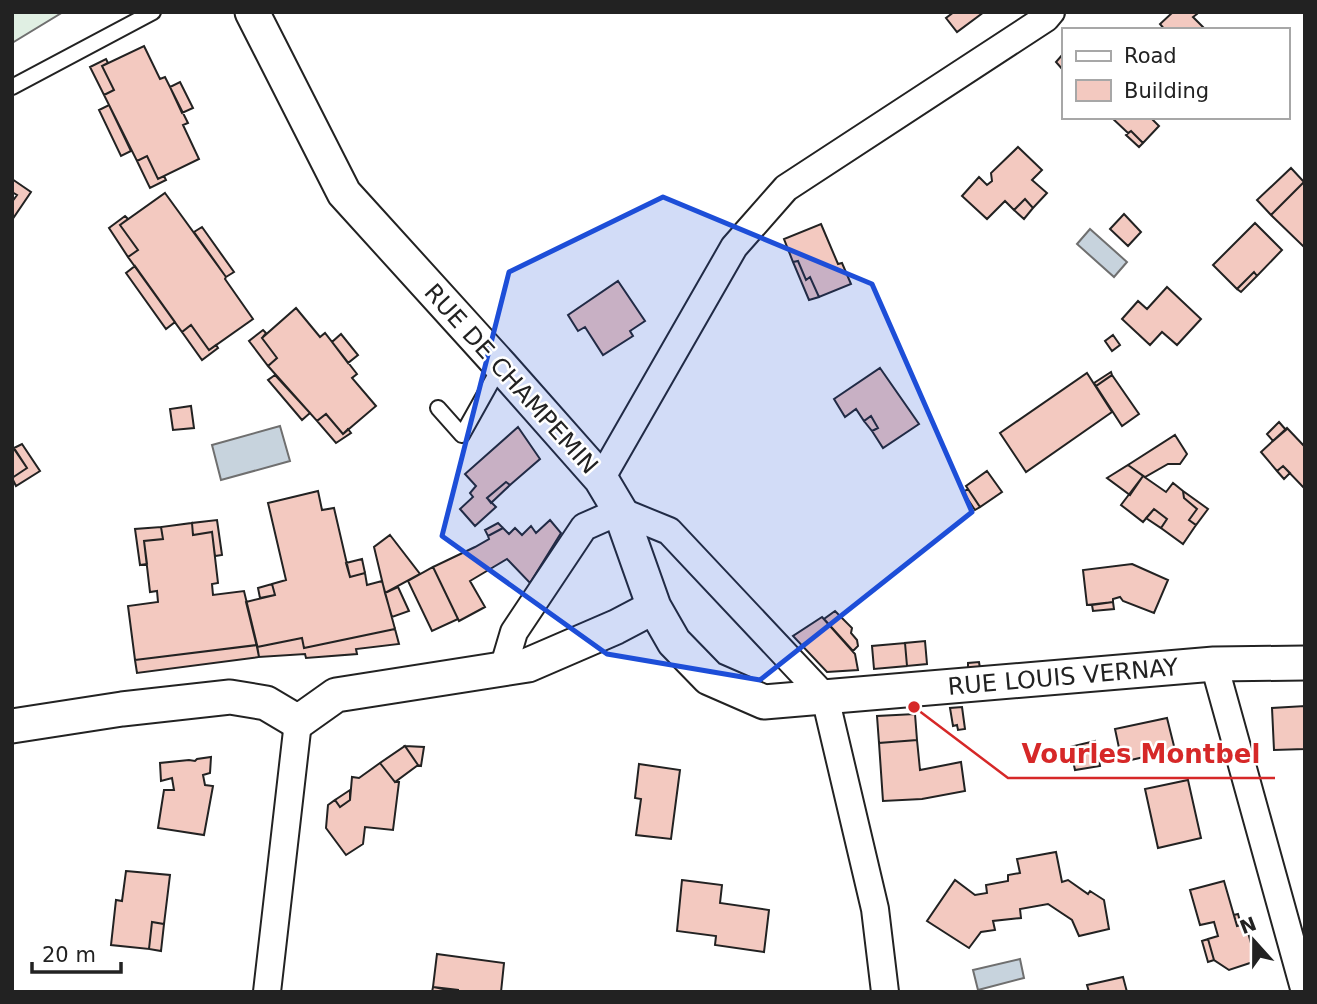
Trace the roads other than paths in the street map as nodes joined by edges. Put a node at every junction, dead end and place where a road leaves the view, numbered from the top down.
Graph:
1 (153, 12) edge
2 (251, 12) edge
3 (1051, 12) edge
4 (12, 87) edge
5 (501, 366) junction
6 (438, 408) dead end
7 (601, 480) junction
8 (620, 511) junction
9 (654, 607) junction
10 (1305, 663) edge
11 (1214, 664) junction
12 (503, 669) junction
13 (825, 697) junction
14 (299, 722) junction
15 (12, 726) edge
16 (267, 992) edge
17 (885, 992) edge
18 (1304, 992) edge

1 - 4 lane
2 - 5 street, RUE DE CHAMPEMIN
3 - 7 street
5 - 6 lane
5 - 7 street, RUE DE CHAMPEMIN
7 - 8 street, RUE DE CHAMPEMIN
8 - 9 street, RUE DE CHAMPEMIN
8 - 12 street
8 - 13 street
9 - 12 street
9 - 13 street, RUE LOUIS VERNAY
10 - 11 street, RUE LOUIS VERNAY
11 - 13 street, RUE LOUIS VERNAY
11 - 18 street
12 - 14 street
13 - 17 street
14 - 15 street
14 - 16 street

